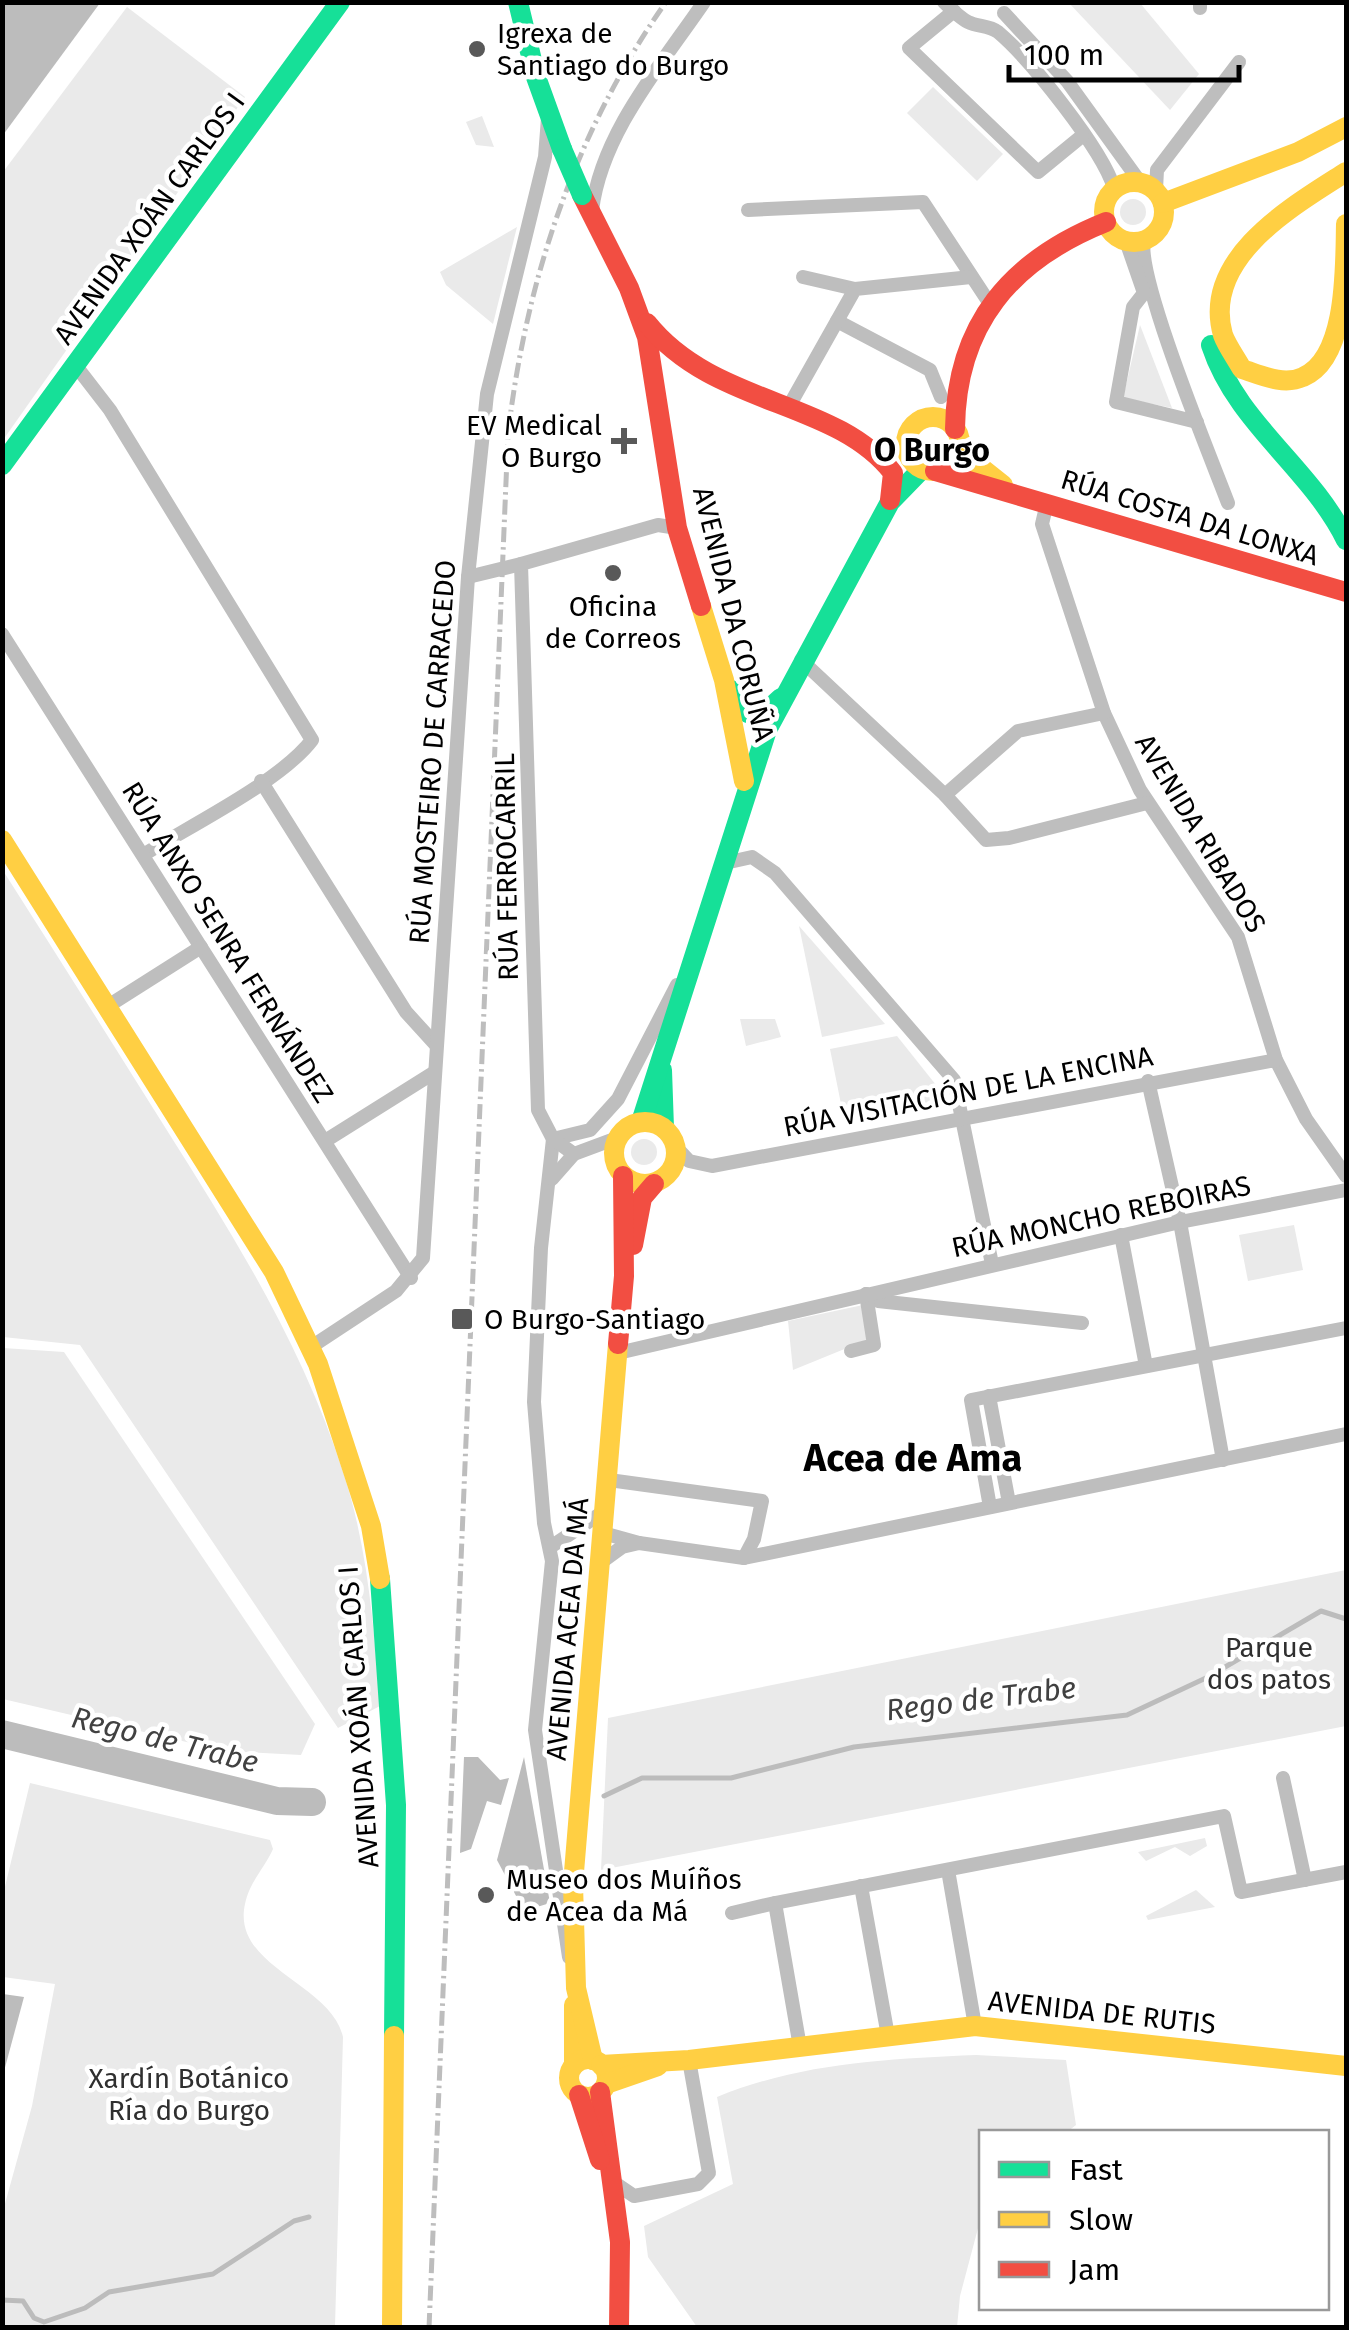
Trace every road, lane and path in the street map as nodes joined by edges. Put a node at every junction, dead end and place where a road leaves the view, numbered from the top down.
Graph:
1 (340, 2) edge
2 (518, 2) edge
3 (526, 2) edge
4 (704, 2) edge
5 (949, 6) edge
6 (1007, 8) edge
7 (995, 29) junction
8 (1238, 62) dead end
9 (549, 112) junction
10 (1346, 127) edge
11 (1082, 136) junction
12 (1346, 157) edge
13 (1346, 172) edge
14 (1150, 183) junction
15 (1114, 188) junction
16 (587, 204) junction
17 (748, 210) dead end
18 (1106, 222) junction
19 (1346, 224) edge
20 (1135, 240) junction
21 (803, 277) dead end
22 (971, 277) junction
23 (855, 289) junction
24 (992, 307) junction
25 (637, 309) junction
26 (837, 322) junction
27 (76, 366) junction
28 (958, 370) junction
29 (699, 372) junction
30 (941, 397) junction
31 (788, 408) junction
32 (662, 411) junction
33 (928, 418) junction
34 (1197, 422) junction
35 (908, 434) junction
36 (957, 439) junction
37 (860, 447) junction
38 (2, 465) edge
39 (928, 470) junction
40 (1017, 495) junction
41 (890, 502) junction
42 (1047, 503) junction
43 (1228, 503) dead end
44 (677, 528) junction
45 (1346, 540) edge
46 (521, 564) junction
47 (468, 577) junction
48 (1346, 592) edge
49 (2, 634) edge
50 (801, 660) junction
51 (724, 680) junction
52 (784, 694) junction
53 (1104, 713) junction
54 (261, 781) junction
55 (745, 794) junction
56 (946, 795) junction
57 (1148, 803) junction
58 (2, 840) edge
59 (143, 855) junction
60 (725, 863) junction
61 (202, 946) junction
62 (696, 948) junction
63 (108, 1006) junction
64 (436, 1045) junction
65 (1276, 1060) junction
66 (662, 1063) junction
67 (435, 1072) junction
68 (1148, 1081) junction
69 (963, 1117) junction
70 (641, 1122) junction
71 (664, 1128) junction
72 (617, 1138) junction
73 (554, 1139) junction
74 (324, 1140) junction
75 (676, 1147) junction
76 (574, 1154) junction
77 (623, 1176) junction
78 (1346, 1176) edge
79 (552, 1180) junction
80 (654, 1184) junction
81 (1346, 1190) edge
82 (1180, 1222) junction
83 (1120, 1236) junction
84 (992, 1264) junction
85 (624, 1276) junction
86 (411, 1278) junction
87 (866, 1294) junction
88 (1082, 1323) dead end
89 (1346, 1328) edge
90 (311, 1347) junction
91 (851, 1351) dead end
92 (618, 1353) junction
93 (1206, 1355) junction
94 (1146, 1366) junction
95 (989, 1396) junction
96 (1346, 1434) edge
97 (1223, 1460) junction
98 (609, 1480) junction
99 (1009, 1503) junction
100 (990, 1507) junction
101 (606, 1510) junction
102 (603, 1533) junction
103 (639, 1543) junction
104 (552, 1546) junction
105 (744, 1558) junction
106 (600, 1562) junction
107 (1283, 1778) dead end
108 (948, 1870) junction
109 (1346, 1872) edge
110 (1305, 1880) junction
111 (861, 1886) junction
112 (774, 1903) junction
113 (732, 1913) dead end
114 (576, 1988) junction
115 (975, 2026) junction
116 (888, 2036) junction
117 (800, 2047) junction
118 (682, 2060) junction
119 (1346, 2066) edge
120 (592, 2077) junction
121 (612, 2181) junction
122 (615, 2204) junction
123 (392, 2328) edge
124 (619, 2328) edge

1 - 27 main road, AVENIDA XOÁN CARLOS I
2 - 9 main road, AVENIDA DA CORUÑA
3 - 9 main road, AVENIDA DA CORUÑA
4 - 16 street
5 - 7 street
5 - 11 street
6 - 7 street
6 - 14 street
7 - 11 street
8 - 14 street
9 - 16 main road, AVENIDA DA CORUÑA, bridge
9 - 47 street, RÚA MOSTEIRO DE CARRACEDO
10 - 14 main road
11 - 15 street
12 - 45 main road
13 - 19 main road
14 - 15 main road
14 - 20 main road
15 - 18 main road
16 - 25 main road, AVENIDA DA CORUÑA
17 - 22 street
18 - 20 main road
18 - 24 main road
20 - 34 street
20 - 34 street
21 - 23 street
22 - 23 street
22 - 24 street
23 - 26 street
24 - 28 main road
25 - 29 main road
25 - 32 main road, AVENIDA DA CORUÑA
26 - 30 street
26 - 31 street
27 - 38 main road, AVENIDA XOÁN CARLOS I
27 - 54 street
28 - 30 main road
28 - 36 main road
29 - 31 main road
29 - 32 main road
30 - 33 main road
31 - 37 main road
32 - 44 main road, AVENIDA DA CORUÑA
33 - 35 main road
33 - 36 main road
34 - 43 street
35 - 37 main road
35 - 39 main road
36 - 39 main road
36 - 40 main road, RÚA COSTA DA LONXA
37 - 41 main road
39 - 40 main road, RÚA COSTA DA LONXA
39 - 41 main road
40 - 42 main road, RÚA COSTA DA LONXA
41 - 50 main road
42 - 48 main road, RÚA COSTA DA LONXA
42 - 53 street, AVENIDA RIBADOS
44 - 46 street
44 - 51 main road, AVENIDA DA CORUÑA
46 - 47 street, bridge
46 - 73 street, RÚA FERROCARRIL
47 - 64 street, RÚA MOSTEIRO DE CARRACEDO
49 - 59 street, RÚA ANXO SENRA FERNÁNDEZ
50 - 52 main road
50 - 56 street
51 - 52 main road
51 - 55 main road, AVENIDA DA CORUÑA
52 - 55 main road
53 - 56 street
53 - 57 street, AVENIDA RIBADOS
54 - 59 street
54 - 64 street
55 - 60 main road
56 - 57 street
57 - 65 street, AVENIDA RIBADOS
58 - 63 main road, AVENIDA XOÁN CARLOS I
59 - 61 street, RÚA ANXO SENRA FERNÁNDEZ
60 - 62 main road
60 - 69 street
61 - 63 street
61 - 74 street, RÚA ANXO SENRA FERNÁNDEZ
62 - 66 main road
62 - 73 street
63 - 90 main road, AVENIDA XOÁN CARLOS I
64 - 67 street, RÚA MOSTEIRO DE CARRACEDO
65 - 68 street, RÚA VISITACIÓN DE LA ENCINA
65 - 78 street, AVENIDA RIBADOS
66 - 70 main road
66 - 71 main road
67 - 74 street
67 - 86 street, RÚA MOSTEIRO DE CARRACEDO
68 - 69 street, RÚA VISITACIÓN DE LA ENCINA
68 - 82 street
69 - 75 street, RÚA VISITACIÓN DE LA ENCINA
69 - 84 street
70 - 71 main road
70 - 72 main road
71 - 75 main road
72 - 76 street
72 - 77 main road
73 - 76 street
73 - 79 street
74 - 86 street, RÚA ANXO SENRA FERNÁNDEZ
75 - 80 main road
76 - 79 street
77 - 80 main road
77 - 85 main road
79 - 104 street
80 - 85 main road
81 - 82 street, RÚA MONCHO REBOIRAS
82 - 83 street, RÚA MONCHO REBOIRAS
82 - 93 street
83 - 84 street, RÚA MONCHO REBOIRAS
83 - 94 street
84 - 87 street, RÚA MONCHO REBOIRAS
85 - 92 main road, AVENIDA ACEA DA MÁ
86 - 90 street
87 - 88 street, RÚA MONCHO REBOIRAS
87 - 91 street
87 - 92 street, RÚA MONCHO REBOIRAS
89 - 93 street
90 - 123 main road, AVENIDA XOÁN CARLOS I
92 - 98 main road, AVENIDA ACEA DA MÁ
93 - 94 street
93 - 97 street
94 - 95 street
95 - 99 street
95 - 100 street
96 - 97 street
97 - 99 street
98 - 101 main road, AVENIDA ACEA DA MÁ
98 - 105 street
99 - 100 street
100 - 105 street
101 - 102 main road, AVENIDA ACEA DA MÁ
101 - 104 street
102 - 103 street
102 - 106 main road, AVENIDA ACEA DA MÁ
103 - 105 street
103 - 106 street
104 - 114 street
106 - 114 main road, AVENIDA ACEA DA MÁ
107 - 110 street
108 - 110 street
108 - 111 street
108 - 115 street
109 - 110 street
111 - 112 street
111 - 116 street
112 - 113 street
112 - 117 street
114 - 120 main road, AVENIDA ACEA DA MÁ
115 - 116 main road, AVENIDA DE RUTIS
115 - 119 main road, AVENIDA DE RUTIS
116 - 117 main road, AVENIDA DE RUTIS
117 - 118 main road, AVENIDA DE RUTIS
118 - 120 main road, AVENIDA DE RUTIS
118 - 121 street
120 - 121 main road
120 - 122 main road
121 - 122 main road
122 - 124 main road

